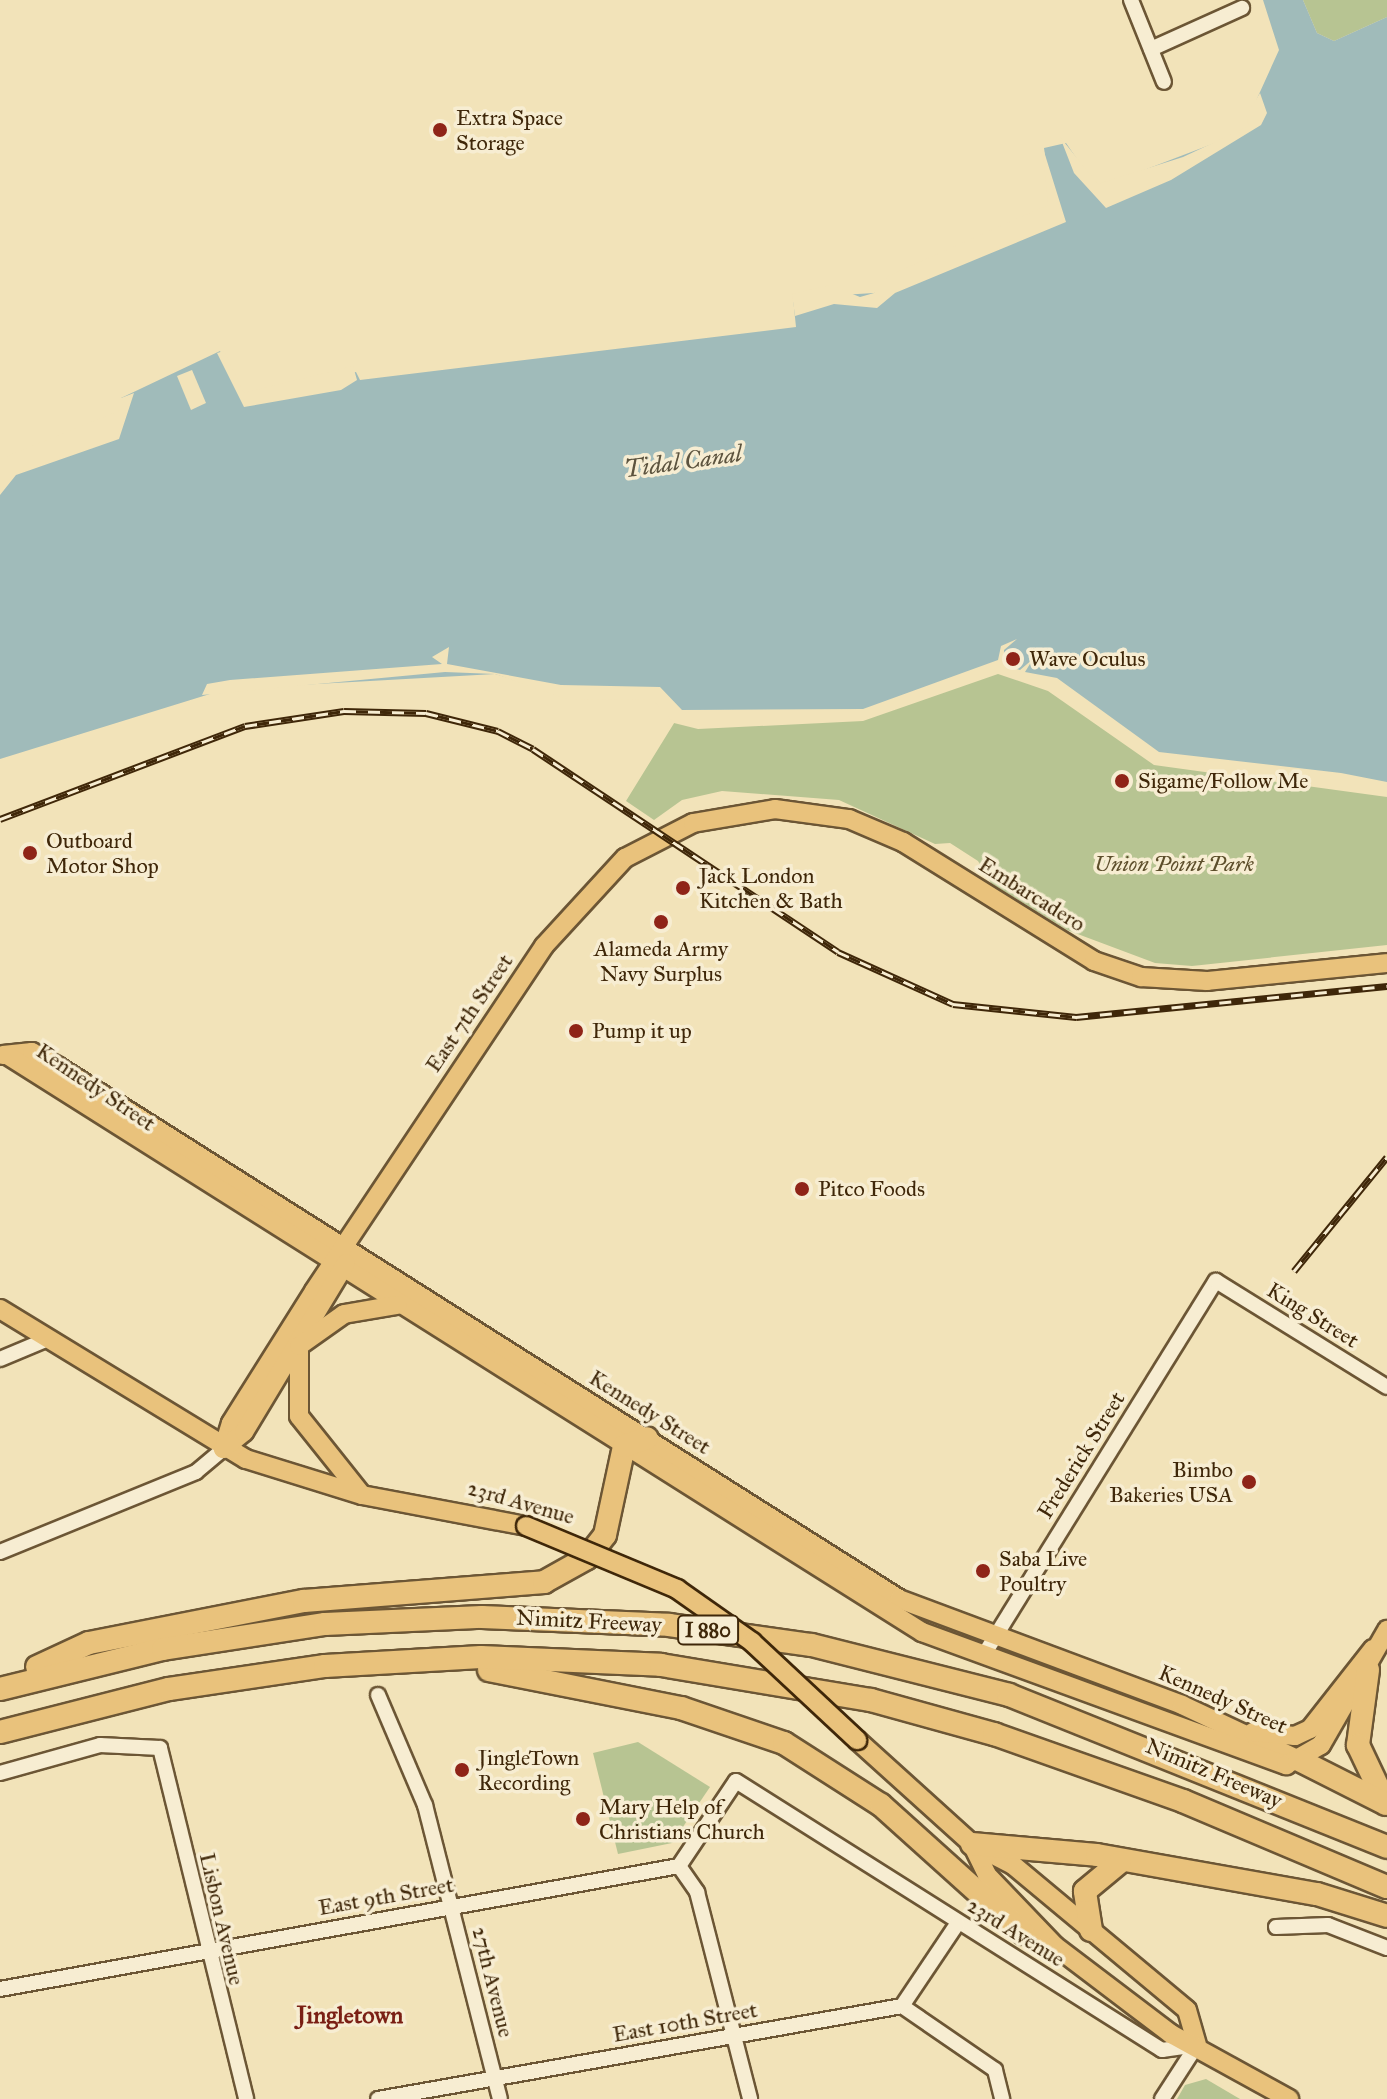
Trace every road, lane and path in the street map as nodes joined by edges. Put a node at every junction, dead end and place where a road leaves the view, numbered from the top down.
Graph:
1 (1131, 0) edge
2 (1242, 8) dead end
3 (1151, 49) junction
4 (1164, 82) dead end
5 (664, 835) joint
6 (1387, 963) edge
7 (4, 1055) edge
8 (346, 1248) junction
9 (338, 1268) junction
10 (1216, 1281) joint
11 (397, 1305) junction
12 (0, 1309) edge
13 (48, 1339) junction
14 (299, 1346) junction
15 (0, 1359) edge
16 (1387, 1387) edge
17 (647, 1438) junction
18 (624, 1446) junction
19 (223, 1449) junction
20 (362, 1495) junction
21 (0, 1552) edge
22 (1384, 1641) edge
23 (989, 1646) junction
24 (392, 1661) junction
25 (1368, 1670) junction
26 (0, 1687) edge
27 (378, 1695) dead end
28 (31, 1723) junction
29 (1236, 1728) junction
30 (0, 1732) edge
31 (0, 1739) edge
32 (1299, 1760) junction
33 (0, 1773) edge
34 (1387, 1804) edge
35 (972, 1844) junction
36 (1387, 1847) edge
37 (1120, 1862) junction
38 (679, 1866) junction
39 (1387, 1887) edge
40 (451, 1907) junction
41 (1387, 1916) edge
42 (957, 1924) junction
43 (1276, 1927) dead end
44 (1091, 1930) junction
45 (1023, 1933) joint
46 (1055, 1946) junction
47 (1387, 1948) edge
48 (205, 1950) junction
49 (0, 1989) edge
50 (902, 2006) junction
51 (732, 2037) junction
52 (1197, 2045) junction
53 (494, 2078) junction
54 (246, 2099) edge
55 (378, 2099) edge
56 (500, 2099) edge
57 (750, 2099) edge
58 (1002, 2099) edge
59 (1162, 2099) edge
60 (1289, 2099) edge

1 - 3 street
2 - 3 street
3 - 4 street
5 - 6 main road, Embarcadero
5 - 8 main road, East 7th Street
7 - 8 main road, Kennedy Street
7 - 9 main road, Kennedy Street
8 - 9 main road, East 7th Street
8 - 17 main road, Kennedy Street
9 - 11 main road, Kennedy Street
9 - 14 main road, East 7th Street
9 - 19 main road, East 7th Street
10 - 16 street, King Street
10 - 23 street, Frederick Street
11 - 14 main road
11 - 18 main road, Kennedy Street
12 - 13 main road, 23rd Avenue
13 - 15 street
13 - 19 main road, 23rd Avenue
14 - 19 main road, East 7th Street
14 - 20 main road
17 - 18 highway
17 - 23 main road, Kennedy Street
18 - 23 main road, Kennedy Street
18 - 26 highway
19 - 20 main road, 23rd Avenue
19 - 21 street, East 7th Street
20 - 35 main road, 23rd Avenue, bridge
22 - 25 main road
22 - 29 main road
23 - 29 main road, Kennedy Street
23 - 32 main road, Kennedy Street
24 - 28 highway, Nimitz Freeway / I 880
24 - 39 highway, Nimitz Freeway / I 880
24 - 45 highway
25 - 32 main road
25 - 34 highway
26 - 36 highway, Nimitz Freeway / I 880
27 - 40 street, 27th Avenue
28 - 30 highway, Nimitz Freeway / I 880
28 - 31 highway
29 - 32 main road, Kennedy Street
32 - 34 highway
33 - 48 street, Lisbon Avenue
35 - 37 highway
35 - 44 main road, 23rd Avenue
35 - 46 main road, 23rd Avenue
37 - 41 highway
37 - 44 highway
38 - 40 street, East 9th Street
38 - 42 street, 23rd Avenue
38 - 51 street
40 - 48 street, East 9th Street
40 - 53 street, 27th Avenue
42 - 50 street
42 - 52 street, 23rd Avenue
43 - 47 street
44 - 52 main road, 23rd Avenue
45 - 46 main road
46 - 52 main road, 23rd Avenue
48 - 49 street, East 9th Street
48 - 54 street, Lisbon Avenue
50 - 51 street, East 10th Street
50 - 58 street
51 - 53 street, East 10th Street
51 - 57 street
52 - 59 street
52 - 60 main road, 23rd Avenue
53 - 55 street, East 10th Street
53 - 56 street, 27th Avenue

